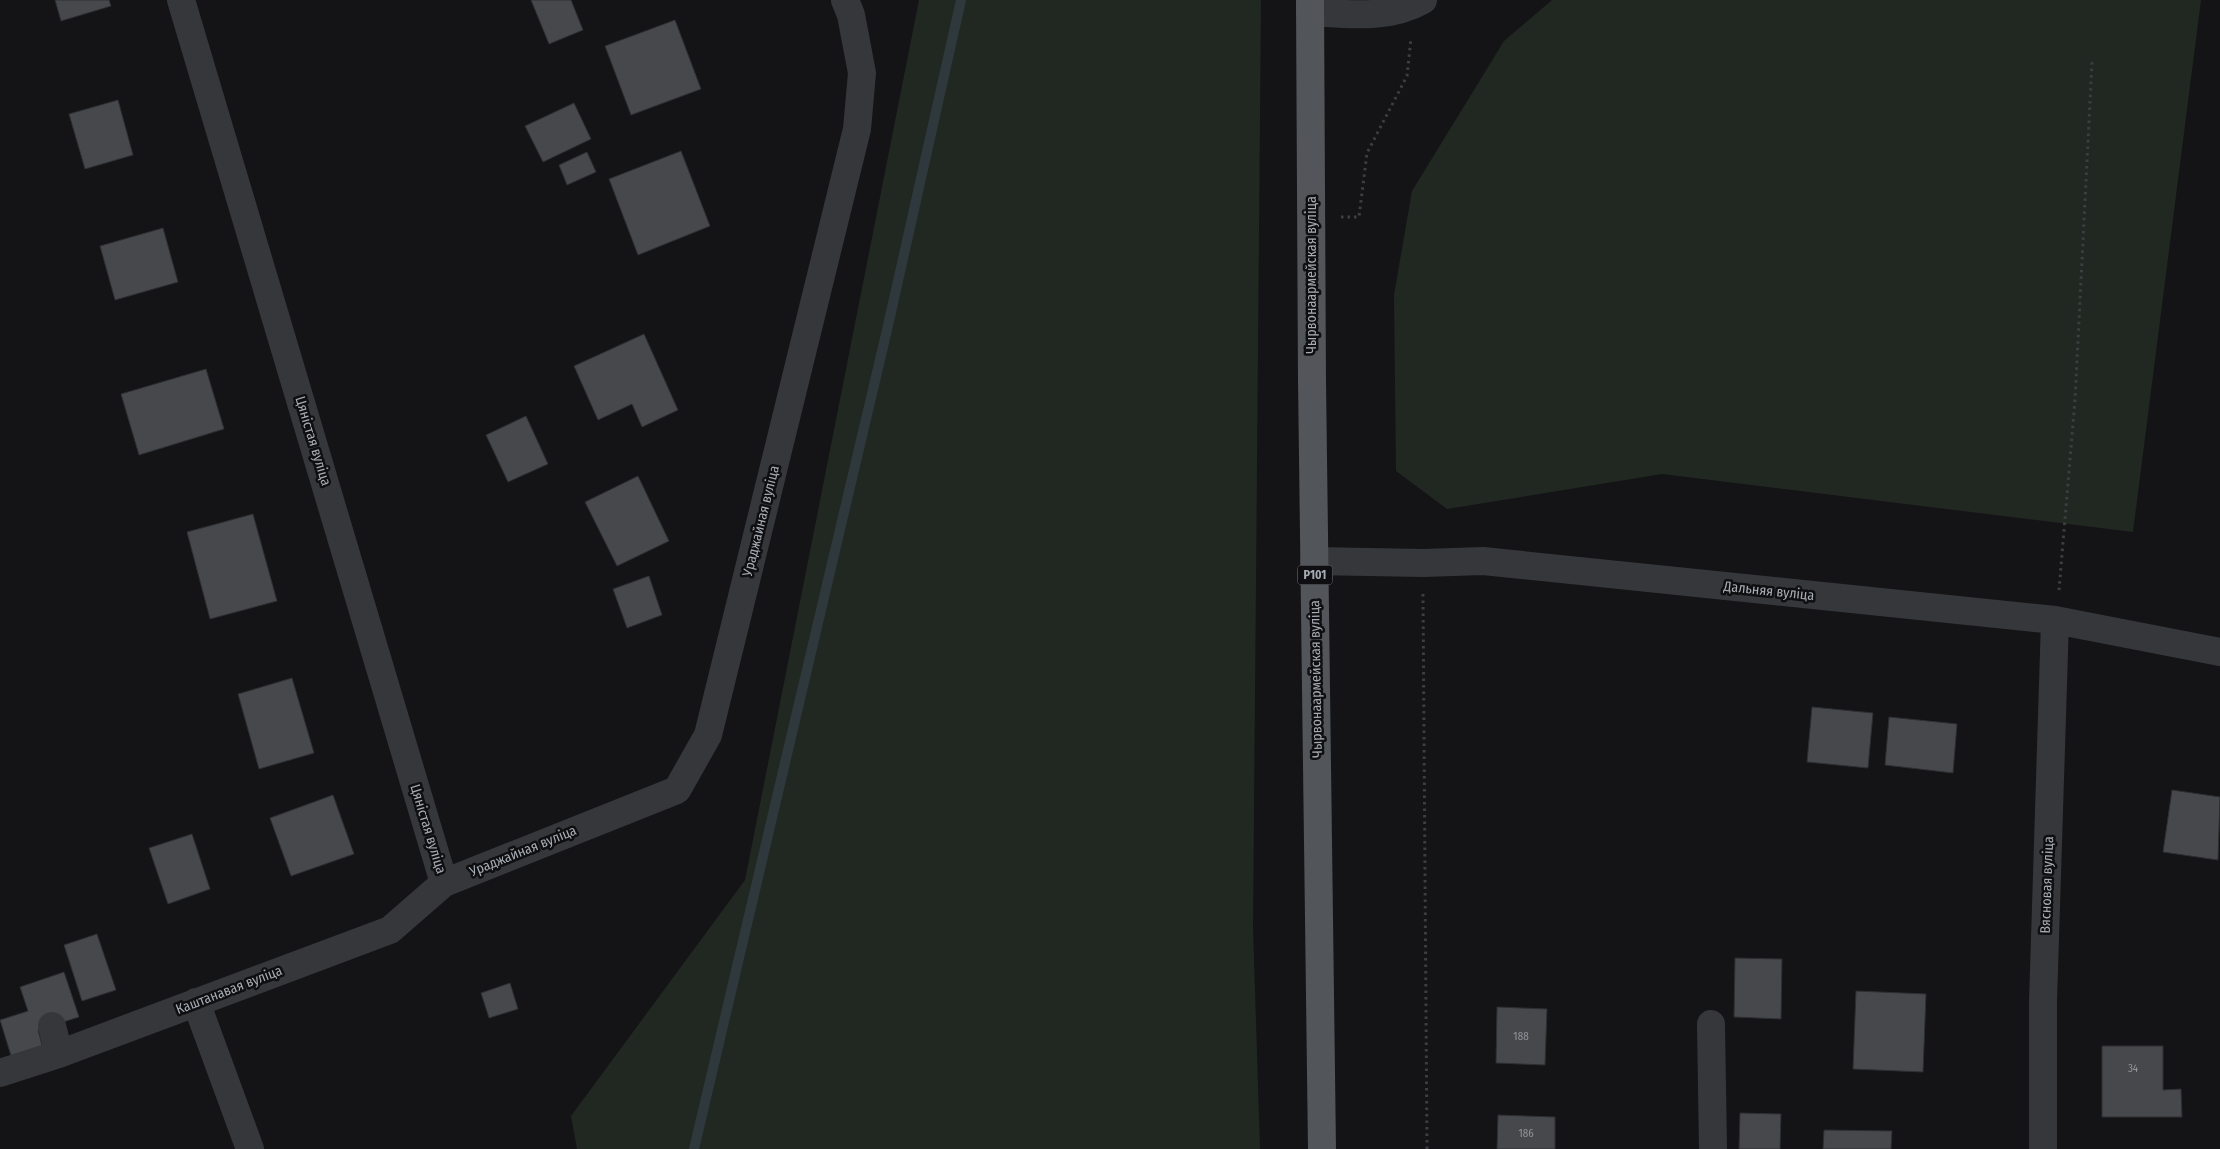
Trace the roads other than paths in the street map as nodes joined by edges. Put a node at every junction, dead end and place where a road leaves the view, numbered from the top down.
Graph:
1 (181, 0) edge
2 (845, 0) edge
3 (1419, 3) edge
4 (1310, 6) edge
5 (1314, 561) junction
6 (2055, 620) junction
7 (2220, 652) edge
8 (444, 883) junction
9 (196, 1002) junction
10 (1711, 1024) dead end
11 (52, 1026) dead end
12 (59, 1054) junction
13 (0, 1073) edge
14 (250, 1149) edge
15 (1322, 1149) edge
16 (1713, 1149) edge
17 (2043, 1149) edge

1 - 8 street, Цяністая вуліца
2 - 8 street, Ураджайная вуліца
3 - 4 street
4 - 5 main road, Чырвонаармейская вуліца / Р101
5 - 6 street, Дальняя вуліца
5 - 15 main road, Чырвонаармейская вуліца / Р101
6 - 7 street, Дальняя вуліца
6 - 17 street, Вясновая вуліца
8 - 9 street, Каштанавая вуліца
9 - 12 street, Каштанавая вуліца
9 - 14 street
10 - 16 street
11 - 12 street
12 - 13 street, Каштанавая вуліца

